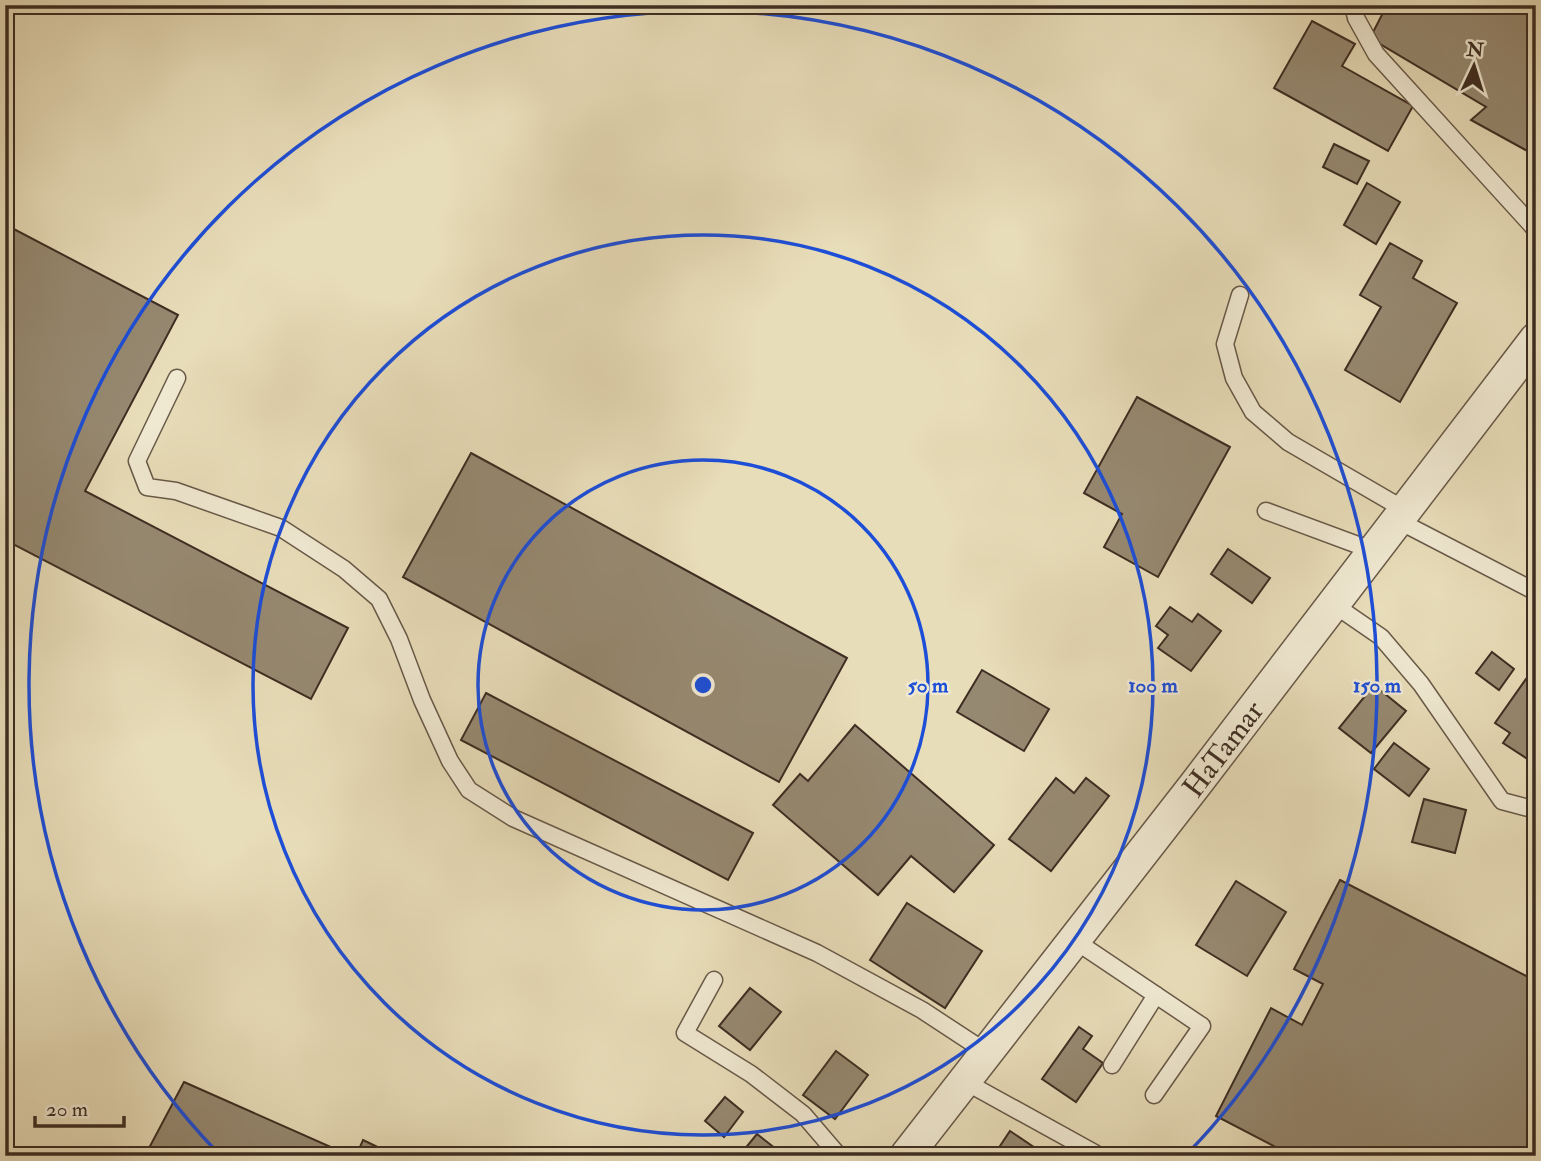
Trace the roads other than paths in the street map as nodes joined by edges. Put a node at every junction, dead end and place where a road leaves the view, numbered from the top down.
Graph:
1 (1353, 5) edge
2 (1536, 230) edge
3 (1240, 295) dead end
4 (1536, 339) edge
5 (177, 378) dead end
6 (1266, 511) dead end
7 (1401, 515) junction
8 (1374, 551) junction
9 (1536, 592) edge
10 (1333, 604) junction
11 (1536, 810) edge
12 (1074, 940) junction
13 (714, 980) dead end
14 (1156, 995) junction
15 (986, 1052) junction
16 (1112, 1065) dead end
17 (964, 1081) junction
18 (1154, 1095) dead end
19 (839, 1156) edge
20 (906, 1156) edge
21 (1100, 1156) edge

1 - 2 lane
3 - 7 lane
4 - 7 street, HaTamar
5 - 15 lane
6 - 8 lane
7 - 8 street, HaTamar
7 - 9 lane
8 - 10 street, HaTamar
10 - 11 lane
10 - 12 street, HaTamar
12 - 14 lane
12 - 15 street, HaTamar
13 - 19 lane
14 - 16 lane
14 - 18 lane
15 - 17 street, HaTamar
17 - 20 street, HaTamar
17 - 21 lane

